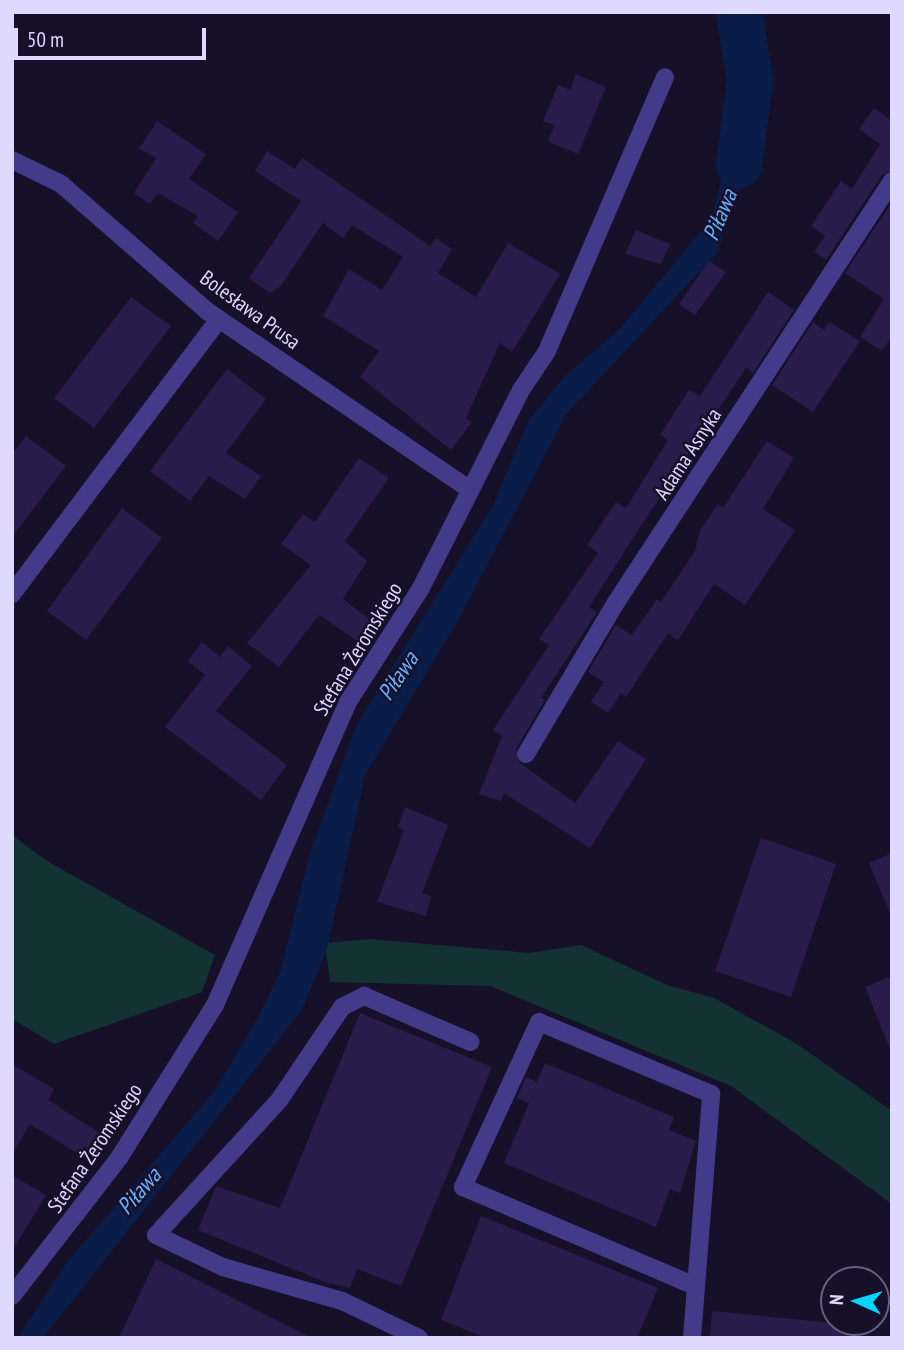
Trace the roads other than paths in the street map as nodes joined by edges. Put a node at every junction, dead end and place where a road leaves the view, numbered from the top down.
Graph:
1 (665, 77) dead end
2 (12, 160) edge
3 (892, 180) edge
4 (219, 319) junction
5 (470, 489) junction
6 (12, 594) edge
7 (526, 754) dead end
8 (471, 1042) dead end
9 (695, 1286) junction
10 (12, 1296) edge
11 (419, 1338) edge
12 (692, 1338) edge

1 - 5 street, Stefana Żeromskiego
2 - 4 street, Bolesława Prusa
3 - 7 street, Adama Asnyka
4 - 5 street, Bolesława Prusa
4 - 6 street
5 - 10 street, Stefana Żeromskiego
8 - 11 street
9 - 9 street
9 - 12 street

